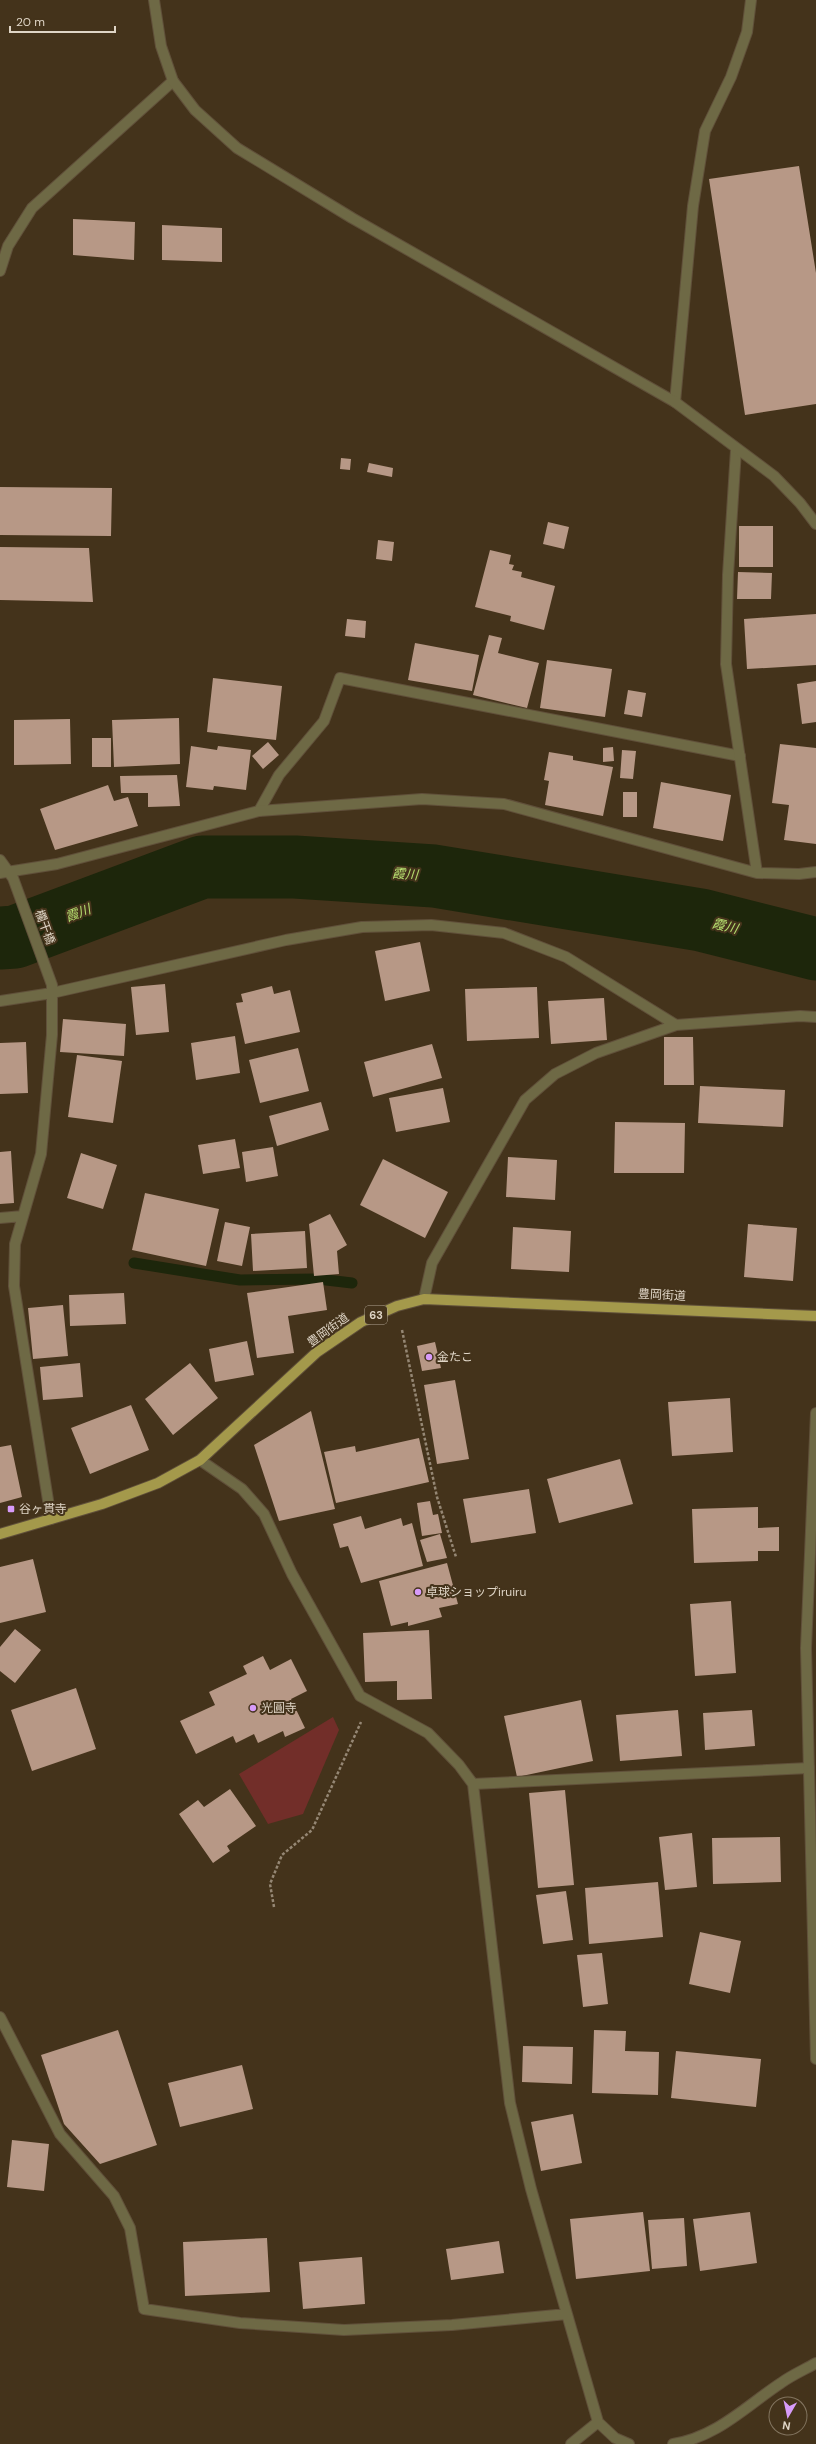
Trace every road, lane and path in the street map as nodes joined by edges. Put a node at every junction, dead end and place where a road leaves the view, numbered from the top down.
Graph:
1 (154, 0) edge
2 (750, 0) edge
3 (173, 80) junction
4 (0, 271) edge
5 (675, 402) junction
6 (736, 450) junction
7 (816, 524) edge
8 (740, 756) junction
9 (259, 811) junction
10 (0, 860) edge
11 (816, 872) edge
12 (758, 873) junction
13 (7, 874) edge
14 (52, 989) junction
15 (0, 1000) edge
16 (816, 1017) edge
17 (676, 1025) junction
18 (23, 1216) junction
19 (0, 1218) edge
20 (424, 1299) junction
21 (397, 1306) junction
22 (816, 1316) edge
23 (816, 1413) edge
24 (200, 1460) junction
25 (51, 1519) junction
26 (0, 1534) edge
27 (456, 1557) dead end
28 (370, 1702) junction
29 (809, 1768) junction
30 (473, 1784) junction
31 (274, 1907) dead end
32 (0, 2017) edge
33 (816, 2059) edge
34 (567, 2314) junction
35 (816, 2363) edge
36 (598, 2422) junction
37 (615, 2441) edge
38 (571, 2444) edge
39 (629, 2444) edge
40 (673, 2444) edge

1 - 3 street
2 - 5 street
3 - 4 street
3 - 5 street
5 - 6 street
6 - 7 street
6 - 8 street
8 - 9 street
8 - 12 street
9 - 12 street
9 - 13 street
10 - 13 street, 欄干橋
11 - 12 street
13 - 14 street, 欄干橋
14 - 15 street
14 - 17 street
14 - 18 street
16 - 17 street
17 - 20 street
18 - 19 street
18 - 25 street
20 - 21 main road, 豊岡街道 / 63
20 - 22 main road, 豊岡街道 / 63
21 - 24 main road, 豊岡街道 / 63
21 - 27 path
23 - 29 street
24 - 25 main road, 豊岡街道 / 63
24 - 28 street
25 - 26 main road, 豊岡街道 / 63
28 - 30 street
28 - 31 path
29 - 30 street
29 - 33 street
30 - 34 street
32 - 34 street
34 - 36 street
35 - 40 street
36 - 37 street
36 - 38 street
37 - 39 street

